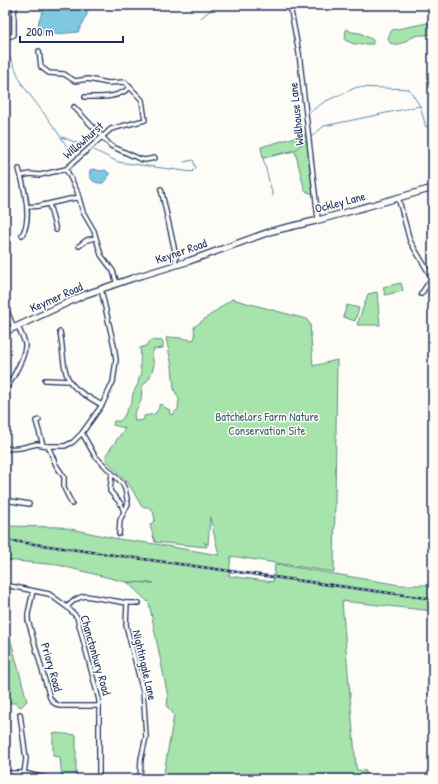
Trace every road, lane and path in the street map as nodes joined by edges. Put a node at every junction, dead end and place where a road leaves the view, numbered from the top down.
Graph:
1 (11, 6) edge
2 (290, 6) edge
3 (5, 38) edge
4 (39, 51) dead end
5 (130, 87) junction
6 (85, 97) dead end
7 (74, 106) dead end
8 (102, 137) junction
9 (154, 158) dead end
10 (19, 169) dead end
11 (66, 169) junction
12 (21, 176) junction
13 (162, 188) dead end
14 (433, 188) edge
15 (79, 196) junction
16 (398, 197) junction
17 (49, 204) junction
18 (27, 207) junction
19 (318, 219) junction
20 (56, 230) dead end
21 (22, 235) dead end
22 (95, 238) junction
23 (252, 238) joint
24 (79, 246) dead end
25 (176, 256) junction
26 (182, 263) junction
27 (176, 265) junction
28 (117, 284) junction
29 (101, 289) junction
30 (421, 294) dead end
31 (5, 306) edge
32 (16, 327) junction
33 (5, 332) edge
34 (60, 332) dead end
35 (45, 380) dead end
36 (69, 381) junction
37 (5, 386) edge
38 (102, 405) junction
39 (39, 420) dead end
40 (82, 433) junction
41 (44, 445) junction
42 (48, 446) junction
43 (5, 449) edge
44 (112, 473) junction
45 (126, 496) junction
46 (5, 499) edge
47 (29, 504) dead end
48 (72, 504) dead end
49 (121, 506) junction
50 (124, 512) junction
51 (118, 534) dead end
52 (5, 586) edge
53 (33, 591) junction
54 (127, 603) junction
55 (139, 603) dead end
56 (67, 607) junction
57 (99, 706) junction
58 (20, 714) dead end
59 (5, 773) edge
60 (24, 773) junction
61 (50, 779) edge
62 (99, 779) edge
63 (140, 779) edge

1 - 3 street
2 - 19 street, Wellhouse Lane
4 - 5 street
5 - 6 street
5 - 8 street, Willowhurst
7 - 8 street
8 - 9 street
8 - 11 street, Willowhurst
10 - 12 street
11 - 12 street
11 - 15 street, Willowhurst
12 - 18 street
13 - 25 street
14 - 16 street, Ockley Lane
15 - 17 street
15 - 22 street, Willowhurst
16 - 19 street, Ockley Lane
16 - 30 street
17 - 18 street
17 - 20 street
18 - 21 street
19 - 23 street, Ockley Lane
22 - 24 street
22 - 28 street, Willowhurst
23 - 26 street, Keyner Road
25 - 26 street
25 - 27 street
26 - 27 street, Keyner Road
27 - 28 street, Keyner Road
28 - 29 street, Keymer Road
29 - 32 street, Keymer Road
29 - 38 street
31 - 32 street
32 - 33 street, Keymer Road
32 - 37 street
34 - 36 street
35 - 36 street
36 - 38 street
38 - 40 street
39 - 41 street
40 - 42 street
40 - 44 street
41 - 42 street
41 - 43 street
42 - 48 street
44 - 45 street
44 - 49 street
45 - 49 street
45 - 50 street
46 - 47 street
49 - 50 street
50 - 51 street
52 - 53 street, Chanctonbury Road
53 - 56 street, Chanctonbury Road
53 - 57 street, Priory Road
54 - 55 street
54 - 56 street
54 - 63 street, Nightingale Lane
56 - 57 street, Chanctonbury Road
57 - 62 street, Chanctonbury Road
58 - 60 street
59 - 60 street
60 - 61 street

